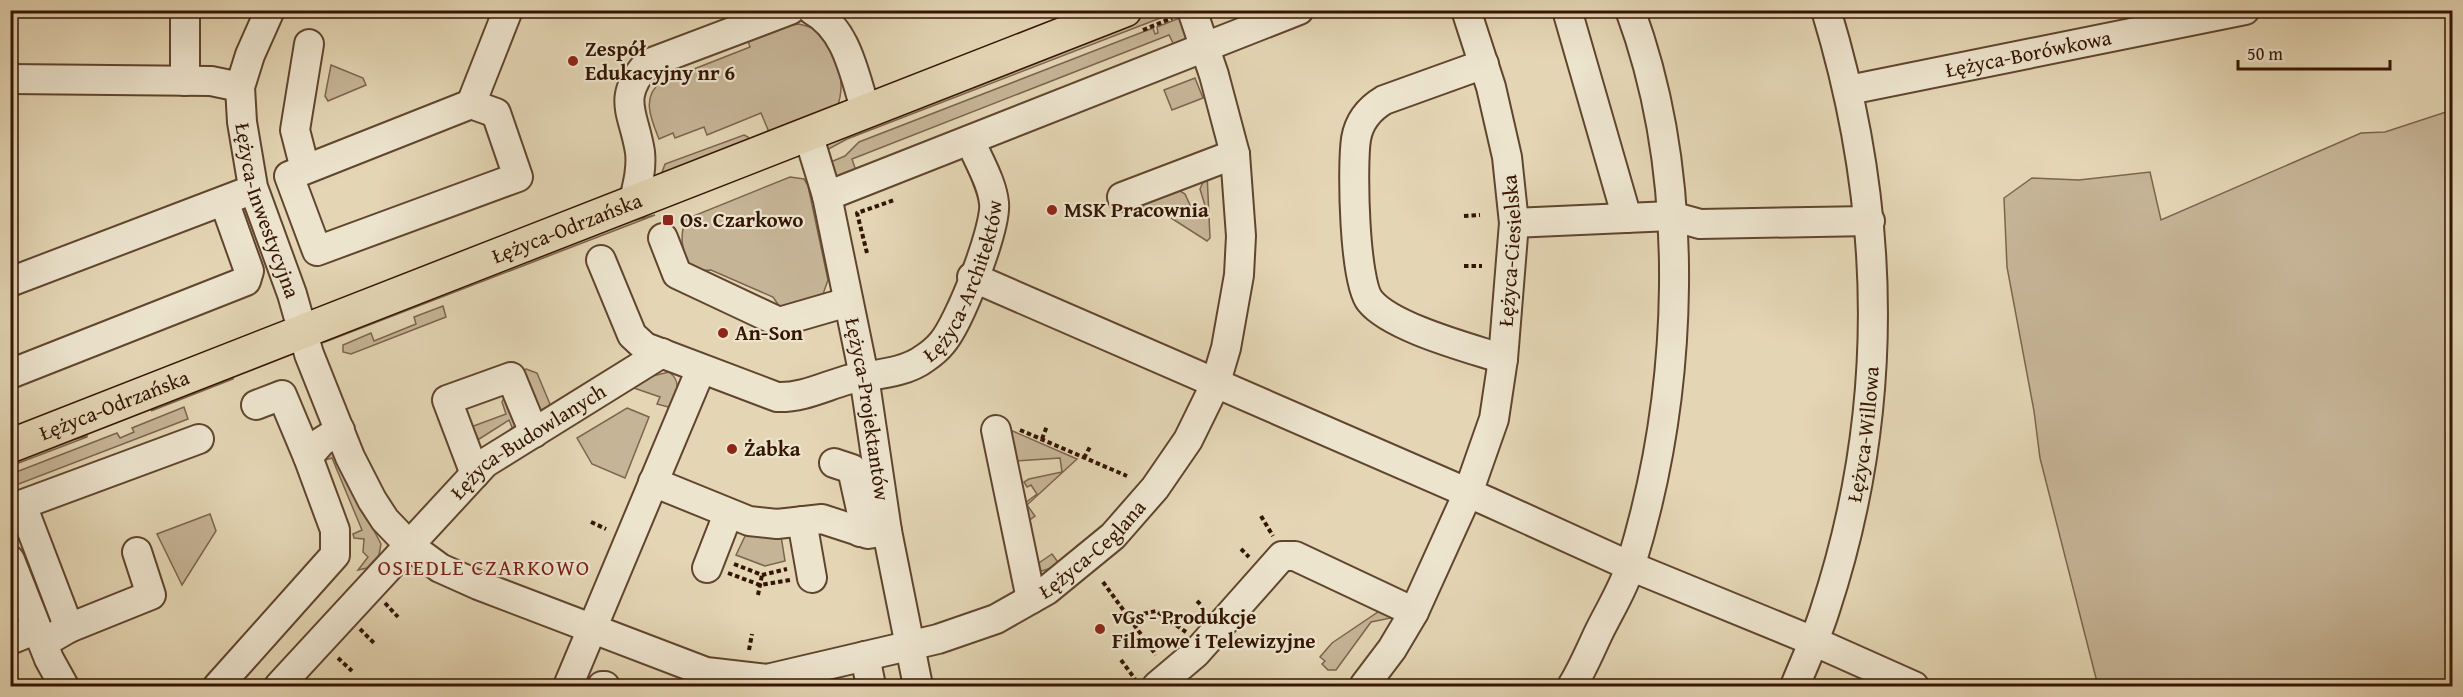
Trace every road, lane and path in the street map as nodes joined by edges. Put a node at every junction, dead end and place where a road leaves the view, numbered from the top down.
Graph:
1 (185, 10) edge
2 (270, 10) edge
3 (508, 10) edge
4 (790, 10) edge
5 (812, 10) edge
6 (1125, 10) edge
7 (1192, 10) edge
8 (1299, 10) edge
9 (1466, 10) edge
10 (1567, 10) edge
11 (1630, 10) edge
12 (1826, 10) edge
13 (2227, 12) edge
14 (309, 44) dead end
15 (1203, 47) junction
16 (1484, 64) junction
17 (10, 79) edge
18 (185, 81) junction
19 (240, 87) junction
20 (1849, 90) junction
21 (471, 104) junction
22 (866, 111) junction
23 (808, 134) junction
24 (970, 140) junction
25 (1235, 154) junction
26 (297, 172) junction
27 (254, 189) junction
28 (826, 196) junction
29 (1122, 197) dead end
30 (894, 200) dead end
31 (224, 201) junction
32 (633, 204) junction
33 (1480, 214) dead end
34 (1464, 216) dead end
35 (1671, 216) junction
36 (1627, 218) junction
37 (1870, 221) junction
38 (1514, 223) junction
39 (663, 238) dead end
40 (867, 253) dead end
41 (601, 260) dead end
42 (1464, 266) dead end
43 (1482, 266) dead end
44 (972, 277) junction
45 (10, 282) edge
46 (848, 302) junction
47 (304, 332) junction
48 (662, 354) junction
49 (1503, 359) junction
50 (701, 369) junction
51 (10, 374) edge
52 (864, 376) junction
53 (1215, 385) junction
54 (255, 405) dead end
55 (1047, 426) dead end
56 (1003, 428) joint
57 (340, 430) junction
58 (534, 433) junction
59 (199, 439) dead end
60 (1042, 440) junction
61 (1090, 445) dead end
62 (10, 446) edge
63 (308, 457) junction
64 (1084, 458) junction
65 (834, 463) dead end
66 (476, 474) junction
67 (1127, 476) dead end
68 (653, 482) junction
69 (1468, 493) junction
70 (16, 507) edge
71 (728, 514) junction
72 (1261, 516) dead end
73 (802, 521) junction
74 (591, 522) dead end
75 (606, 529) dead end
76 (874, 532) junction
77 (1275, 540) dead end
78 (410, 546) junction
79 (137, 552) dead end
80 (10, 560) edge
81 (1630, 566) junction
82 (722, 568) junction
83 (762, 575) junction
84 (801, 575) junction
85 (1103, 582) dead end
86 (760, 585) junction
87 (758, 595) dead end
88 (380, 599) dead end
89 (1031, 599) junction
90 (1414, 612) junction
91 (398, 617) dead end
92 (1129, 617) junction
93 (356, 624) dead end
94 (69, 628) junction
95 (593, 631) junction
96 (752, 634) dead end
97 (1188, 634) dead end
98 (40, 636) junction
99 (10, 640) edge
100 (1813, 641) junction
101 (374, 643) dead end
102 (910, 644) junction
103 (749, 650) dead end
104 (330, 651) dead end
105 (865, 656) junction
106 (1121, 660) dead end
107 (352, 671) dead end
108 (1158, 673) edge
109 (64, 687) edge
110 (218, 687) edge
111 (279, 687) edge
112 (568, 687) edge
113 (871, 687) edge
114 (918, 687) edge
115 (1140, 687) edge
116 (1364, 687) edge
117 (1572, 687) edge
118 (1795, 687) edge
119 (1914, 687) edge

1 - 18 street
2 - 19 street, Łężyca-Inwestycyjna
3 - 21 street
4 - 32 street
5 - 22 street
6 - 22 main road, Łężyca-Odrzańska
7 - 15 street, Łężyca-Ceglana
8 - 15 street
9 - 16 street, Łężyca-Ciesielska
10 - 36 street
11 - 35 street
12 - 20 street, Łężyca-Willowa
13 - 20 street, Łężyca-Borówkowa
14 - 26 street
15 - 24 street
15 - 25 street, Łężyca-Ceglana
16 - 38 street, Łężyca-Ciesielska
16 - 49 street
17 - 18 street
18 - 19 street
19 - 27 street, Łężyca-Inwestycyjna
20 - 37 street, Łężyca-Willowa
21 - 26 street
21 - 26 street
22 - 23 main road, Łężyca-Odrzańska
23 - 28 street, Łężyca-Projektantów
23 - 32 main road, Łężyca-Odrzańska
24 - 28 street
24 - 44 street, Łężyca-Architektów
25 - 29 street
25 - 53 street, Łężyca-Ceglana
26 - 27 street
27 - 31 street
27 - 47 street, Łężyca-Inwestycyjna
28 - 46 street, Łężyca-Projektantów
30 - 40 path
31 - 45 street
31 - 51 street
32 - 47 main road, Łężyca-Odrzańska
33 - 34 path
35 - 36 street
35 - 37 street
35 - 81 street
36 - 38 street
37 - 100 street, Łężyca-Willowa
38 - 49 street, Łężyca-Ciesielska
39 - 46 street
41 - 48 street, Łężyca-Architektów
42 - 43 path
44 - 52 street, Łężyca-Architektów
44 - 53 street
46 - 52 street, Łężyca-Projektantów
47 - 57 street
47 - 62 main road, Łężyca-Odrzańska
48 - 50 street, Łężyca-Architektów
48 - 58 street, Łężyca-Budowlanych
49 - 69 street, Łężyca-Ciesielska
50 - 52 street, Łężyca-Architektów
50 - 68 street
52 - 76 street, Łężyca-Projektantów
53 - 69 street
53 - 89 street, Łężyca-Ceglana
54 - 63 street
55 - 60 path
56 - 60 path
56 - 89 street
57 - 63 street
57 - 78 street
58 - 66 street, Łężyca-Budowlanych
58 - 66 street
59 - 70 street
60 - 64 path
61 - 64 path
63 - 110 street
64 - 67 path
65 - 76 street
66 - 78 street, Łężyca-Budowlanych
68 - 71 street
68 - 95 street
69 - 81 street
69 - 90 street, Łężyca-Ciesielska
70 - 94 street
71 - 73 street
71 - 82 street
72 - 77 path
73 - 76 street
73 - 84 street
74 - 75 path
76 - 102 street, Łężyca-Projektantów
78 - 95 street
78 - 111 street, Łężyca-Budowlanych
79 - 94 street
80 - 98 street
81 - 100 street
81 - 117 street
82 - 83 path
82 - 86 path
83 - 84 path
83 - 86 path
84 - 86 path
85 - 92 path
86 - 87 path
88 - 91 path
89 - 102 street, Łężyca-Ceglana
90 - 108 street
90 - 116 street, Łężyca-Ciesielska
92 - 97 path
92 - 108 path
93 - 101 path
94 - 98 street
95 - 105 street
95 - 112 street
96 - 103 path
98 - 99 street
98 - 109 street
100 - 118 street, Łężyca-Willowa
100 - 119 street
102 - 105 street
102 - 114 street, Łężyca-Projektantów
104 - 107 path
105 - 113 street
106 - 115 path

